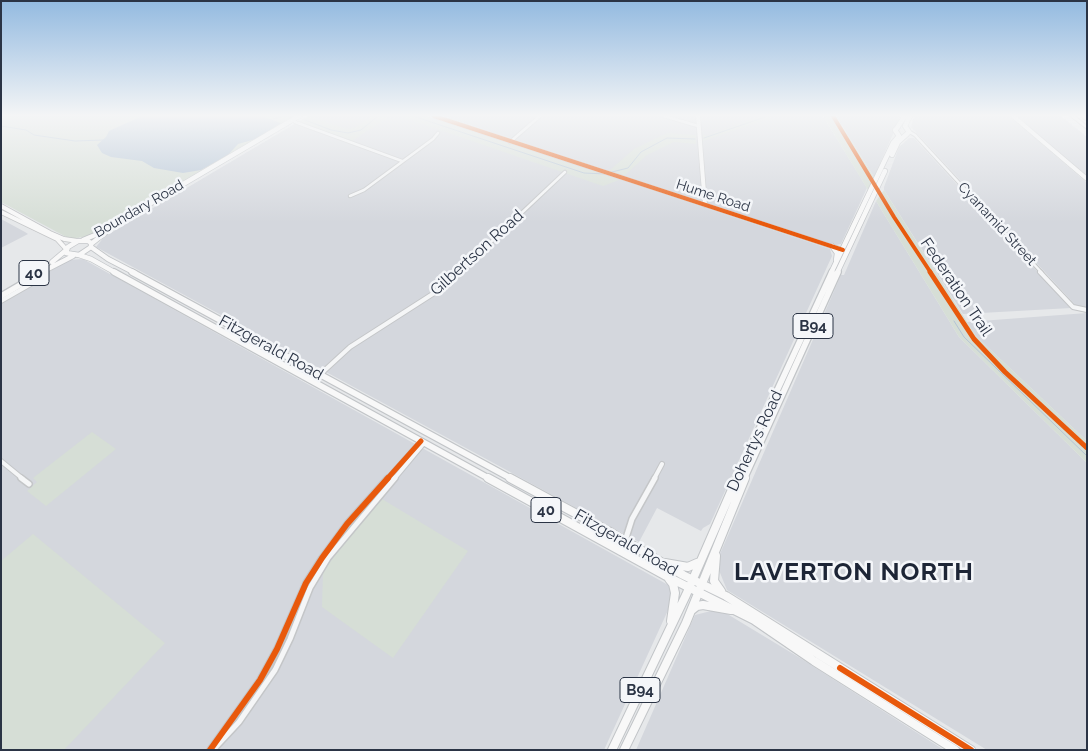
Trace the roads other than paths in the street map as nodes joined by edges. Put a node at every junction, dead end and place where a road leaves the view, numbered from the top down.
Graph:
1 (242, 151) edge
2 (244, 151) edge
3 (374, 151) edge
4 (416, 151) edge
5 (538, 151) edge
6 (700, 151) edge
7 (889, 151) edge
8 (894, 151) edge
9 (930, 151) edge
10 (1054, 151) edge
11 (402, 161) junction
12 (565, 172) dead end
13 (1087, 179) edge
14 (350, 196) dead end
15 (705, 205) junction
16 (1, 206) edge
17 (1, 212) edge
18 (80, 241) junction
19 (91, 246) junction
20 (832, 246) junction
21 (66, 250) junction
22 (846, 251) junction
23 (76, 255) junction
24 (45, 270) junction
25 (834, 271) junction
26 (1, 294) edge
27 (1, 301) edge
28 (194, 305) junction
29 (1087, 310) edge
30 (185, 311) junction
31 (789, 374) junction
32 (319, 375) junction
33 (312, 381) junction
34 (429, 434) junction
35 (761, 436) junction
36 (422, 442) junction
37 (1, 461) edge
38 (662, 464) dead end
39 (4, 465) edge
40 (30, 484) dead end
41 (350, 526) junction
42 (625, 541) junction
43 (717, 548) junction
44 (699, 561) junction
45 (661, 563) junction
46 (668, 577) junction
47 (692, 579) junction
48 (702, 583) junction
49 (689, 588) junction
50 (699, 592) junction
51 (726, 596) junction
52 (692, 610) junction
53 (737, 611) junction
54 (669, 630) junction
55 (283, 636) junction
56 (291, 637) junction
57 (260, 680) junction
58 (267, 683) junction
59 (633, 704) junction
60 (642, 710) junction
61 (212, 750) edge
62 (612, 750) edge
63 (624, 750) edge
64 (954, 750) edge
65 (971, 750) edge

1 - 18 main road, Boundary Road
2 - 19 main road, Boundary Road
3 - 11 street
4 - 11 street
5 - 15 street, Hume Road
6 - 15 street
7 - 22 main road, Dohertys Road / B94
8 - 22 main road, Dohertys Road / B94
9 - 29 street, Cyanamid Street
10 - 13 street
11 - 14 street
12 - 32 street, Gilbertson Road
15 - 20 street, Hume Road
16 - 18 street
17 - 21 street
18 - 19 main road, 40
18 - 21 main road, 40
19 - 23 main road, 40
19 - 28 main road, Fitzgerald Road / 40
20 - 22 street, Hume Road
20 - 25 main road
21 - 23 main road, 40
21 - 26 main road, 40
22 - 25 main road, Dohertys Road / B94
22 - 31 main road, Dohertys Road / B94
23 - 24 main road, 40
23 - 30 main road, Fitzgerald Road / 40
24 - 26 main road, 40
24 - 27 street
25 - 31 main road, Dohertys Road / B94
28 - 30 main road
28 - 32 main road, Fitzgerald Road / 40
30 - 33 main road, Fitzgerald Road / 40
31 - 35 main road, Dohertys Road / B94
32 - 33 street, Gilbertson Road
32 - 34 main road, Fitzgerald Road / 40
33 - 36 main road, Fitzgerald Road / 40
34 - 36 main road
34 - 42 main road, Fitzgerald Road / 40
35 - 43 main road, Dohertys Road / B94
35 - 44 main road, Dohertys Road / B94
36 - 41 street
36 - 46 main road, Fitzgerald Road / 40
37 - 39 street
38 - 42 street
39 - 40 street
41 - 55 street
41 - 56 street
42 - 45 main road, Fitzgerald Road / 40
43 - 48 main road, Dohertys Road / B94
43 - 51 main road
44 - 45 main road
44 - 47 main road, Dohertys Road / B94
45 - 47 main road, Fitzgerald Road / 40
46 - 49 main road, Fitzgerald Road / 40
46 - 54 main road
47 - 48 main road, Fitzgerald Road / 40
47 - 49 main road, Dohertys Road / B94
48 - 50 main road, Dohertys Road / B94
48 - 51 main road, Fitzgerald Road / 40
49 - 50 main road, Fitzgerald Road / 40
49 - 54 main road, Dohertys Road / B94
50 - 52 main road, Dohertys Road / B94
50 - 53 main road, Fitzgerald Road / 40
51 - 65 main road, Fitzgerald Road / 40
52 - 53 main road
52 - 60 main road, Dohertys Road / B94
53 - 64 main road, Fitzgerald Road / 40
54 - 59 main road, Dohertys Road / B94
55 - 56 street
55 - 57 street
56 - 58 street
57 - 58 street
57 - 61 street
58 - 61 street
59 - 60 main road
59 - 62 main road, Dohertys Road / B94
60 - 63 main road, Dohertys Road / B94

